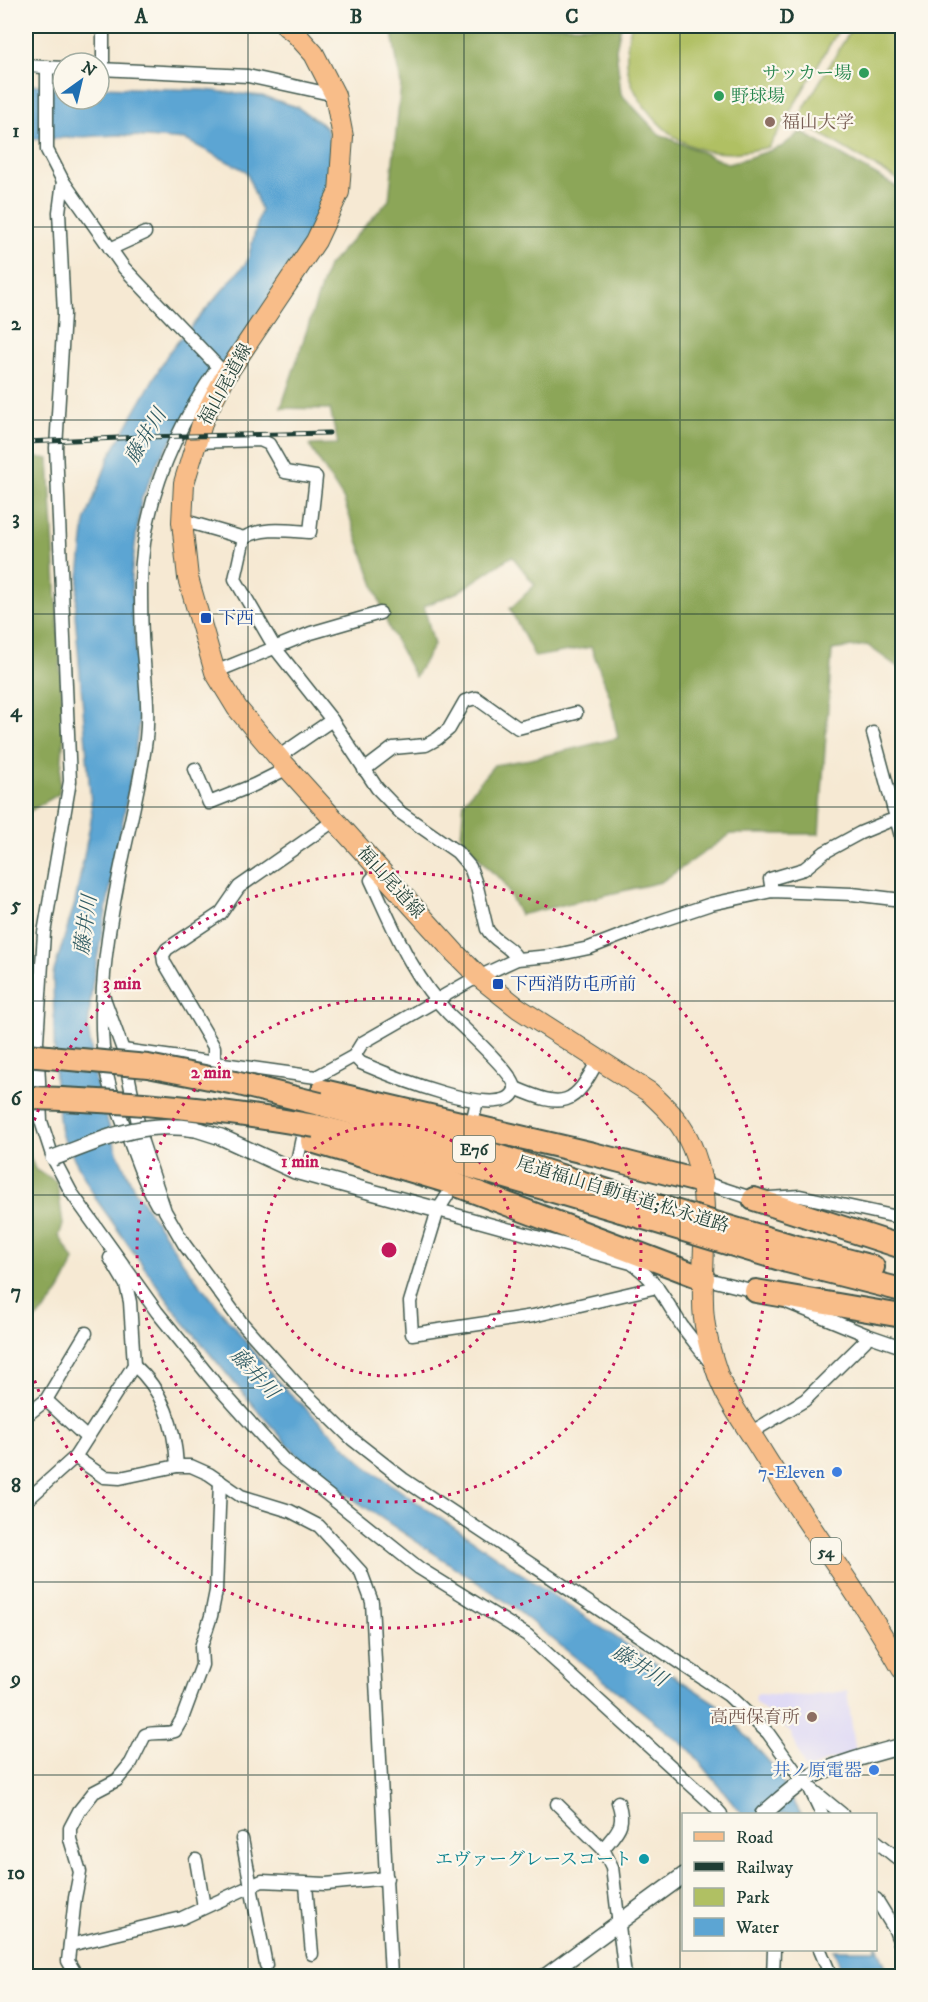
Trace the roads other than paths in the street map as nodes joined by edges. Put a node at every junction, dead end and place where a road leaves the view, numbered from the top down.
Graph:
1 (103, 26) edge
2 (286, 26) edge
3 (102, 51) edge
4 (26, 66) edge
5 (111, 69) edge
6 (51, 70) edge
7 (47, 71) junction
8 (335, 94) junction
9 (63, 181) junction
10 (145, 233) dead end
11 (110, 249) junction
12 (220, 370) junction
13 (195, 442) junction
14 (182, 522) junction
15 (244, 538) junction
16 (380, 613) dead end
17 (275, 648) junction
18 (215, 672) junction
19 (576, 713) dead end
20 (332, 720) junction
21 (873, 733) dead end
22 (283, 762) junction
23 (195, 769) dead end
24 (364, 770) junction
25 (900, 819) edge
26 (335, 820) junction
27 (903, 840) edge
28 (380, 870) junction
29 (772, 891) junction
30 (903, 900) edge
31 (517, 959) junction
32 (479, 977) junction
33 (104, 998) junction
34 (436, 1000) junction
35 (123, 1050) junction
36 (26, 1055) edge
37 (354, 1056) junction
38 (598, 1058) junction
39 (214, 1061) junction
40 (515, 1088) junction
41 (320, 1091) junction
42 (26, 1098) edge
43 (477, 1101) junction
44 (474, 1114) dead end
45 (313, 1134) junction
46 (53, 1158) junction
47 (295, 1171) junction
48 (702, 1182) junction
49 (71, 1192) junction
50 (447, 1196) dead end
51 (754, 1199) junction
52 (624, 1204) junction
53 (438, 1210) junction
54 (165, 1211) junction
55 (903, 1218) edge
56 (903, 1247) edge
57 (790, 1253) junction
58 (903, 1274) edge
59 (703, 1278) junction
60 (657, 1287) junction
61 (903, 1290) edge
62 (756, 1291) junction
63 (903, 1316) edge
64 (86, 1333) dead end
65 (867, 1335) junction
66 (903, 1347) edge
67 (134, 1365) junction
68 (716, 1370) junction
69 (46, 1400) junction
70 (26, 1416) edge
71 (750, 1432) junction
72 (86, 1437) junction
73 (75, 1457) junction
74 (177, 1466) junction
75 (219, 1481) junction
76 (26, 1501) edge
77 (903, 1669) edge
78 (903, 1746) edge
79 (804, 1785) junction
80 (618, 1802) dead end
81 (557, 1804) dead end
82 (719, 1813) edge
83 (766, 1813) edge
84 (821, 1813) edge
85 (839, 1813) edge
86 (242, 1839) dead end
87 (877, 1842) edge
88 (603, 1850) junction
89 (196, 1860) dead end
90 (903, 1862) edge
91 (682, 1876) edge
92 (387, 1878) junction
93 (251, 1884) junction
94 (306, 1884) junction
95 (877, 1901) edge
96 (204, 1907) junction
97 (620, 1921) junction
98 (900, 1939) edge
99 (70, 1945) junction
100 (774, 1951) edge
101 (820, 1951) edge
102 (312, 1954) dead end
103 (266, 1965) dead end
104 (77, 1977) edge
105 (391, 1977) edge
106 (546, 1977) edge
107 (625, 1977) edge
108 (773, 1977) edge
109 (831, 1977) edge

1 - 3 street
2 - 8 main road, 福山尾道線 / 54
4 - 7 street
5 - 8 street
6 - 7 street
7 - 9 street
8 - 12 main road, 福山尾道線 / 54
9 - 11 street
9 - 46 street
10 - 11 street
11 - 12 street
12 - 13 main road, 福山尾道線 / 54
12 - 33 street
13 - 14 main road, 福山尾道線 / 54
13 - 15 street
14 - 15 street
14 - 18 main road, 福山尾道線 / 54
15 - 17 street
16 - 17 street
17 - 18 street
17 - 20 street
18 - 22 main road, 福山尾道線 / 54
19 - 24 street
20 - 22 street
20 - 24 street
21 - 25 street
22 - 23 street
22 - 26 main road, 福山尾道線 / 54
24 - 31 street
25 - 27 street
25 - 29 street
26 - 28 main road, 福山尾道線 / 54
26 - 39 street
28 - 32 main road, 福山尾道線 / 54
28 - 34 street
29 - 30 street
29 - 31 street
31 - 32 street
32 - 34 street
32 - 38 main road, 福山尾道線 / 54
33 - 35 street
33 - 54 street
34 - 37 street
34 - 40 street
35 - 39 street
35 - 54 street
36 - 41 highway, 尾道福山自動車道;松永道路 / E76, bridge
37 - 41 street
37 - 43 street
38 - 40 street
38 - 48 main road, 福山尾道線 / 54
39 - 41 street
40 - 43 street
41 - 47 street
41 - 48 highway
41 - 52 highway, 尾道福山自動車道;松永道路 / E76
42 - 45 highway, 尾道福山自動車道;松永道路 / E76, bridge
43 - 44 street
45 - 52 highway, 尾道福山自動車道;松永道路 / E76
45 - 59 highway
46 - 47 street, bridge
46 - 49 street
47 - 53 street
48 - 51 street
48 - 59 main road, 福山尾道線 / 54
49 - 67 street
49 - 82 street
50 - 53 street
51 - 55 street
51 - 56 highway
52 - 57 highway, 尾道福山自動車道;松永道路 / E76, bridge
53 - 60 street
53 - 60 street
54 - 79 street
57 - 58 highway, 尾道福山自動車道;松永道路 / E76
57 - 61 highway, 尾道福山自動車道;松永道路 / E76
59 - 62 street
59 - 68 main road, 福山尾道線 / 54
60 - 68 street
62 - 63 highway
62 - 65 street
64 - 69 street
65 - 66 street
65 - 71 street
67 - 72 street
67 - 74 street
68 - 71 main road, 福山尾道線 / 54
69 - 70 street
69 - 72 street
71 - 77 main road, 福山尾道線 / 54
72 - 73 street
73 - 74 street
73 - 76 street
74 - 75 street
75 - 92 street
75 - 99 street
78 - 79 street
79 - 83 street
79 - 84 street
79 - 85 street
80 - 88 street
81 - 88 street
86 - 93 street
87 - 90 street
88 - 97 street
89 - 96 street
91 - 97 street
92 - 94 street
92 - 105 street
93 - 94 street
93 - 96 street
93 - 103 street
94 - 102 street
95 - 98 street
96 - 99 street
97 - 106 street
97 - 107 street
99 - 104 street
100 - 108 street
101 - 109 street

